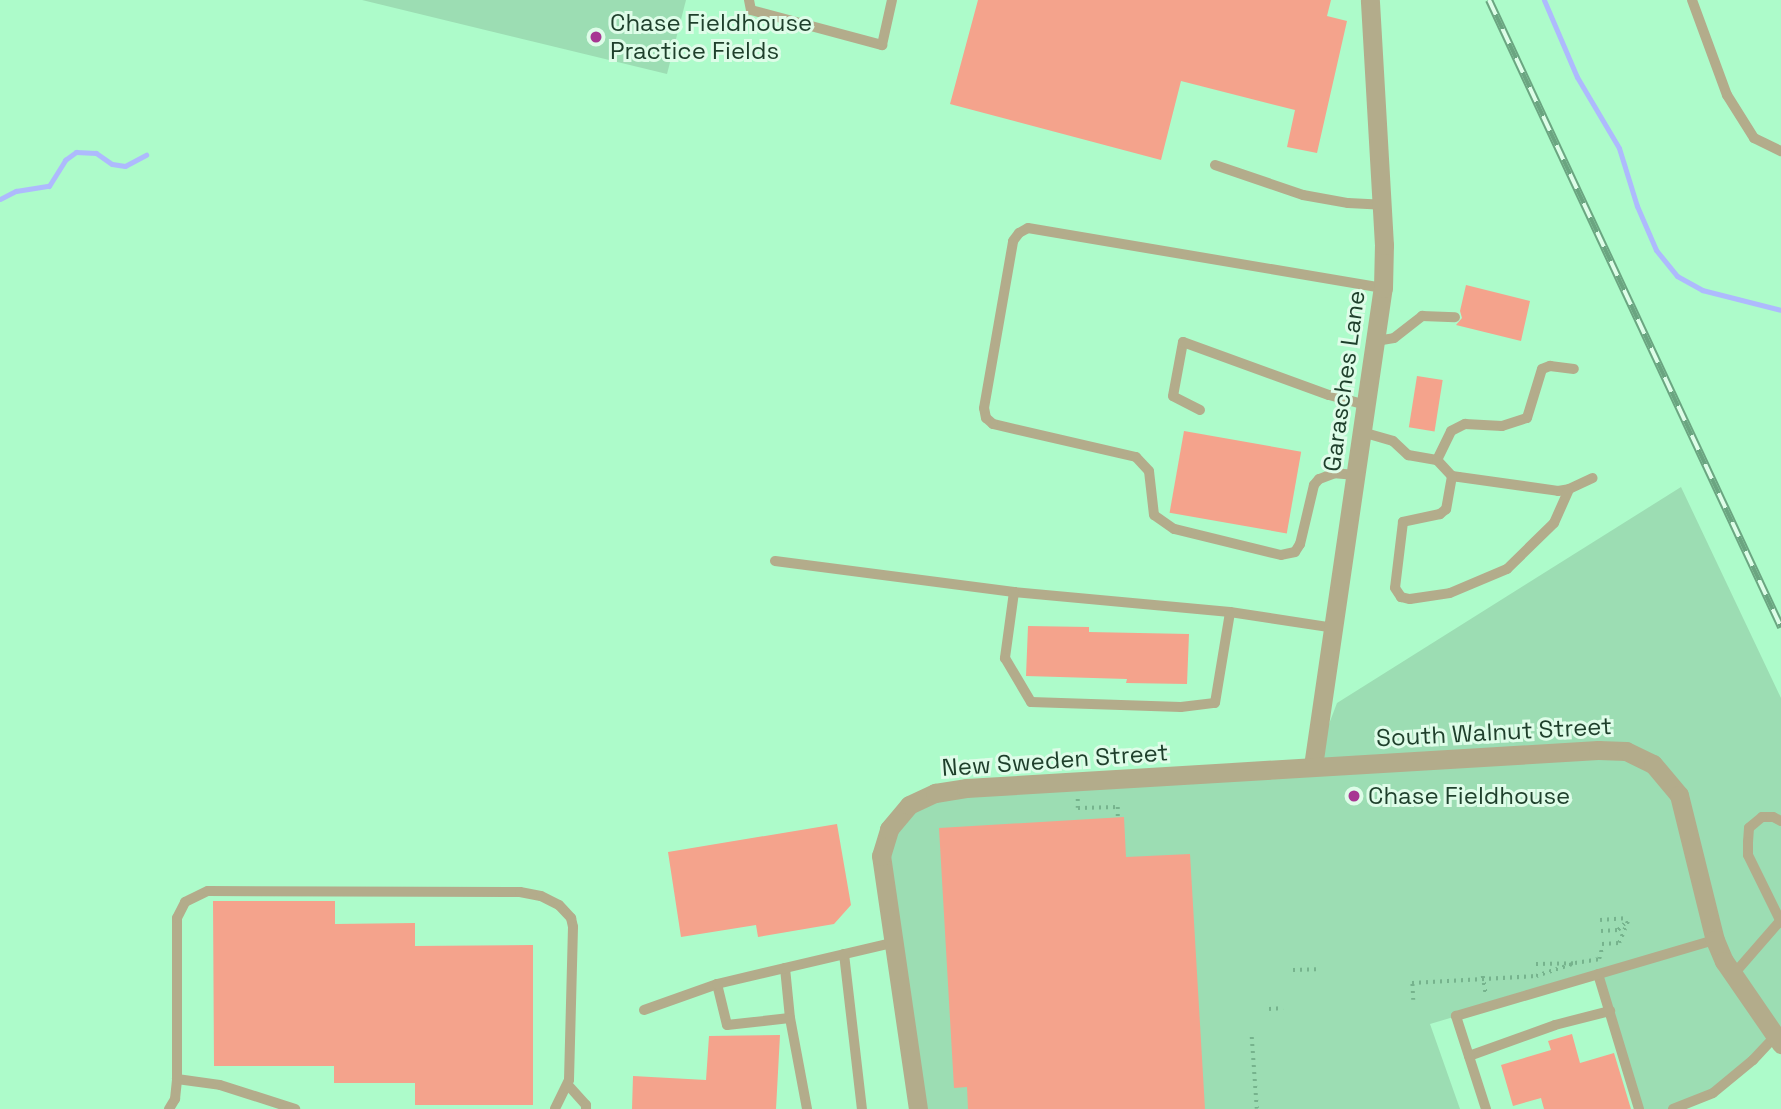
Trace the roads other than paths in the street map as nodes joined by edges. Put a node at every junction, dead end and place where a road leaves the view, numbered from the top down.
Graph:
1 (749, 0) edge
2 (892, 0) edge
3 (1370, 0) edge
4 (1692, 0) edge
5 (1781, 151) edge
6 (1214, 165) dead end
7 (1382, 205) junction
8 (1382, 288) junction
9 (1455, 317) dead end
10 (1376, 341) junction
11 (1574, 369) dead end
12 (1366, 405) junction
13 (1200, 410) dead end
14 (1362, 432) junction
15 (1437, 460) junction
16 (1356, 475) junction
17 (1452, 476) junction
18 (1593, 478) dead end
19 (1569, 489) junction
20 (775, 561) dead end
21 (1014, 592) junction
22 (1230, 612) junction
23 (1334, 628) junction
24 (1313, 766) junction
25 (1781, 821) edge
26 (1781, 922) edge
27 (1715, 940) junction
28 (892, 943) junction
29 (844, 954) junction
30 (785, 968) junction
31 (1598, 974) junction
32 (1734, 975) junction
33 (717, 984) junction
34 (644, 1010) dead end
35 (1610, 1011) junction
36 (790, 1018) junction
37 (1778, 1040) edge
38 (1469, 1056) junction
39 (177, 1079) junction
40 (568, 1085) junction
41 (169, 1109) edge
42 (295, 1109) edge
43 (555, 1109) edge
44 (586, 1109) edge
45 (807, 1109) edge
46 (862, 1109) edge
47 (918, 1109) edge
48 (1486, 1109) edge
49 (1639, 1109) edge
50 (1673, 1109) edge

1 - 2 lane
3 - 7 street, Garasches Lane
4 - 5 lane
6 - 7 lane
7 - 8 street, Garasches Lane
8 - 10 street, Garasches Lane
8 - 16 lane
9 - 10 lane
10 - 12 street, Garasches Lane
11 - 15 lane
12 - 13 lane
12 - 14 street, Garasches Lane
14 - 15 lane
14 - 16 street, Garasches Lane
15 - 17 lane
16 - 23 street, Garasches Lane
17 - 19 lane
17 - 19 lane
18 - 19 lane
20 - 21 lane
21 - 22 lane
21 - 22 lane
22 - 23 lane
23 - 24 street, Garasches Lane
24 - 27 street, South Walnut Street
24 - 28 street, New Sweden Street
25 - 26 lane
26 - 32 lane
27 - 31 lane
27 - 32 street, South Walnut Street
28 - 29 lane
28 - 47 street, New Sweden Street
29 - 30 lane
29 - 46 lane
30 - 33 lane
30 - 36 lane
31 - 35 lane
31 - 38 lane
32 - 37 street, South Walnut Street
33 - 34 lane
33 - 36 lane
35 - 38 lane
35 - 49 lane
36 - 45 lane
37 - 50 lane
38 - 48 lane
39 - 40 lane
39 - 41 lane
39 - 42 lane
40 - 43 lane
40 - 44 lane

